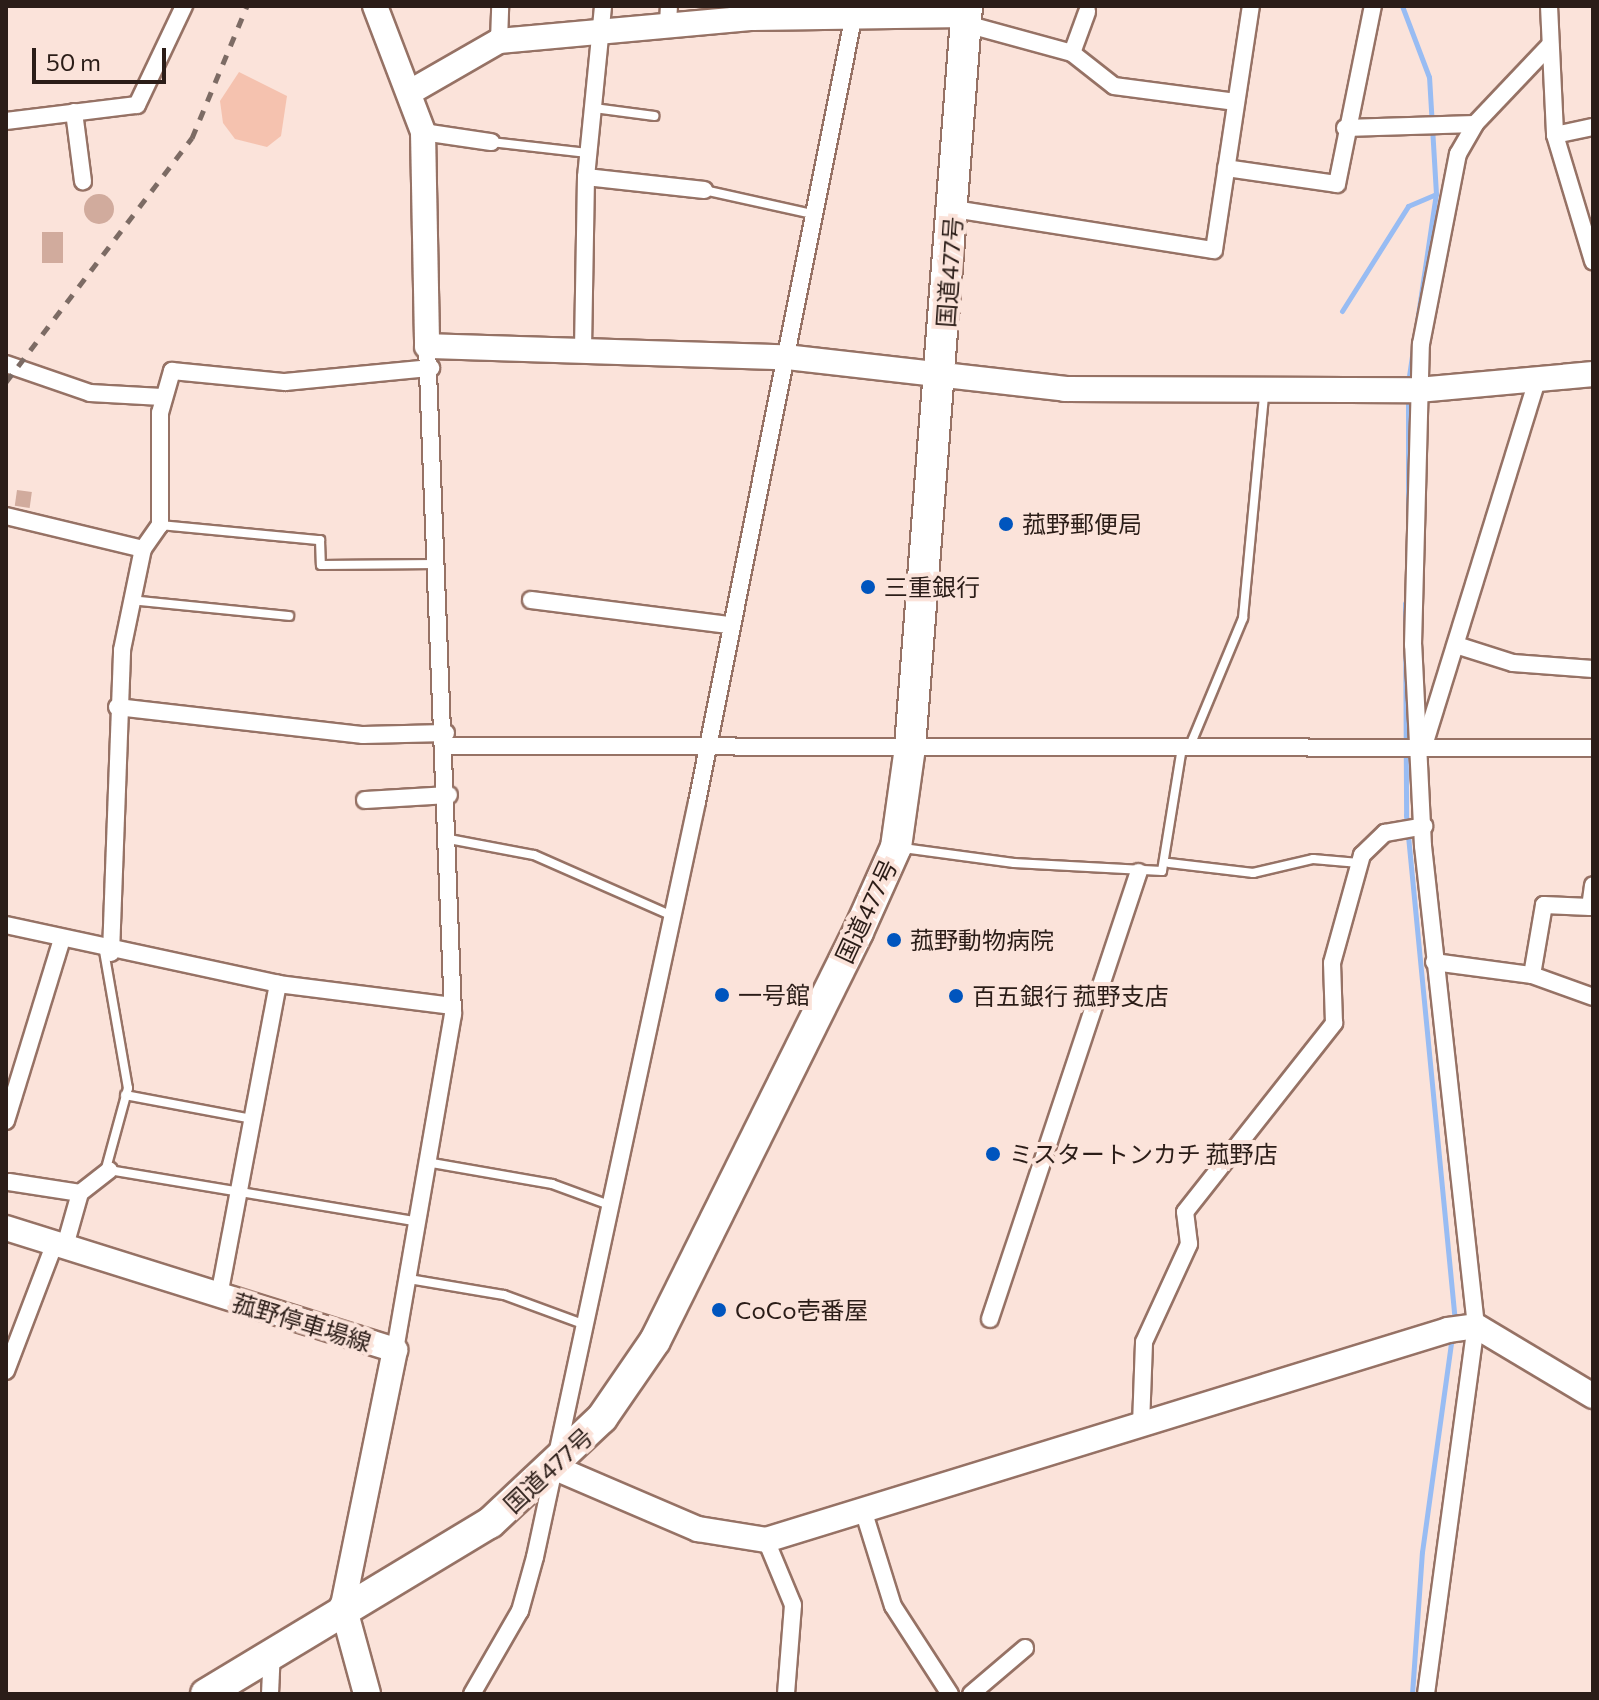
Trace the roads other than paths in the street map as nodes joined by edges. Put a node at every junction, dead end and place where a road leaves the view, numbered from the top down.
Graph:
1 (184, 6) edge
2 (375, 6) edge
3 (500, 6) edge
4 (1251, 6) edge
5 (1373, 6) edge
6 (1549, 6) edge
7 (756, 12) edge
8 (861, 12) edge
9 (1087, 12) dead end
10 (669, 15) edge
11 (966, 15) edge
12 (602, 18) edge
13 (499, 41) junction
14 (1550, 45) junction
15 (1072, 53) junction
16 (412, 91) junction
17 (1236, 102) junction
18 (594, 108) junction
19 (74, 112) junction
20 (654, 116) dead end
21 (6, 121) edge
22 (1475, 124) junction
23 (1593, 127) edge
24 (1345, 128) junction
25 (423, 132) junction
26 (1555, 135) junction
27 (491, 142) joint
28 (588, 153) junction
29 (1226, 168) junction
30 (586, 177) junction
31 (83, 181) dead end
32 (704, 190) joint
33 (954, 209) junction
34 (817, 215) junction
35 (1593, 261) edge
36 (583, 349) junction
37 (429, 357) junction
38 (786, 357) junction
39 (6, 364) edge
40 (1593, 374) edge
41 (941, 377) junction
42 (1537, 381) junction
43 (1264, 389) junction
44 (1418, 390) junction
45 (162, 397) junction
46 (6, 516) edge
47 (160, 525) junction
48 (143, 549) junction
49 (437, 564) junction
50 (128, 600) junction
51 (531, 600) dead end
52 (289, 616) dead end
53 (730, 625) junction
54 (1456, 645) junction
55 (1593, 669) edge
56 (117, 707) junction
57 (446, 739) junction
58 (910, 747) junction
59 (707, 748) junction
60 (1185, 748) junction
61 (1421, 748) junction
62 (1593, 748) edge
63 (449, 795) junction
64 (365, 800) dead end
65 (1420, 826) junction
66 (449, 839) junction
67 (896, 847) junction
68 (1169, 863) junction
69 (1360, 863) junction
70 (1139, 872) junction
71 (1593, 885) edge
72 (672, 916) junction
73 (6, 925) edge
74 (61, 942) junction
75 (107, 952) junction
76 (1434, 962) junction
77 (1532, 975) junction
78 (278, 984) junction
79 (1593, 997) edge
80 (451, 1006) junction
81 (125, 1095) junction
82 (253, 1119) junction
83 (6, 1121) edge
84 (432, 1163) junction
85 (106, 1172) junction
86 (9, 1182) dead end
87 (80, 1193) junction
88 (239, 1194) junction
89 (609, 1205) junction
90 (421, 1222) junction
91 (6, 1228) edge
92 (60, 1244) junction
93 (409, 1279) junction
94 (219, 1296) junction
95 (990, 1319) dead end
96 (583, 1324) junction
97 (1463, 1328) junction
98 (395, 1350) junction
99 (6, 1371) edge
100 (1593, 1396) edge
101 (1141, 1425) junction
102 (553, 1467) junction
103 (864, 1513) junction
104 (766, 1540) junction
105 (343, 1606) junction
106 (1025, 1648) dead end
107 (272, 1649) junction
108 (206, 1694) edge
109 (270, 1694) edge
110 (367, 1694) edge
111 (472, 1694) edge
112 (786, 1694) edge
113 (950, 1694) edge
114 (971, 1694) edge
115 (1426, 1694) edge

1 - 19 street
2 - 16 street
3 - 13 street
4 - 17 street
5 - 24 street
6 - 14 street
7 - 8 street
7 - 10 street
8 - 11 street
8 - 34 street
9 - 15 street
10 - 12 street
11 - 15 street
11 - 33 highway, 国道477号
12 - 13 street
12 - 18 street
13 - 16 street
14 - 22 street
14 - 26 street
15 - 17 street
16 - 25 street
17 - 29 street
18 - 20 lane
18 - 28 street
19 - 21 street
19 - 31 street
22 - 24 street
22 - 44 street
23 - 26 street
24 - 29 street
25 - 27 street
25 - 37 street
26 - 35 street
27 - 28 lane
28 - 30 street
29 - 33 street
30 - 32 street
30 - 36 street
32 - 34 lane
33 - 41 highway, 国道477号
34 - 38 street
36 - 37 street
36 - 38 street
37 - 45 street
37 - 49 street
38 - 41 street
38 - 53 street
39 - 45 street
40 - 42 street
41 - 43 street
41 - 58 highway, 国道477号
42 - 44 street
42 - 54 street
43 - 44 street
43 - 60 lane
44 - 61 street
45 - 47 street
46 - 48 street
47 - 48 street
47 - 49 lane
48 - 50 street
49 - 57 street
50 - 52 lane
50 - 56 street
51 - 53 street
53 - 59 street
54 - 55 street
54 - 61 street
56 - 57 street
56 - 75 street
57 - 59 street
57 - 63 street
58 - 59 street
58 - 60 street
58 - 67 highway, 国道477号
59 - 72 street
60 - 61 street
60 - 68 lane
61 - 62 street
61 - 65 street
63 - 64 street
63 - 66 street
65 - 69 street
65 - 76 street
66 - 72 lane
66 - 80 street
67 - 70 lane
67 - 102 highway, 国道477号
68 - 69 lane
68 - 70 lane
69 - 101 street
70 - 95 street
71 - 77 street
72 - 89 street
73 - 74 street
74 - 75 street
74 - 83 street
75 - 78 street
75 - 81 lane
76 - 77 street
76 - 97 street
77 - 79 street
78 - 80 street
78 - 82 street
80 - 84 street
81 - 82 lane
81 - 85 lane
82 - 88 street
84 - 89 lane
84 - 90 street
85 - 87 street
85 - 88 lane
86 - 87 street
87 - 92 street
88 - 90 lane
88 - 94 street
89 - 96 street
90 - 93 street
91 - 92 street, 菰野停車場線
92 - 94 street, 菰野停車場線
92 - 99 street
93 - 96 lane
93 - 98 street
94 - 98 street, 菰野停車場線
96 - 102 street
97 - 100 street
97 - 101 street
97 - 115 street
98 - 105 street, 菰野停車場線
101 - 103 street
102 - 104 street
102 - 105 highway, 国道477号
102 - 111 street
103 - 104 street
103 - 113 street
104 - 112 street
105 - 107 highway, 国道477号
105 - 110 main road
106 - 114 street
107 - 108 highway, 国道477号
107 - 109 street

